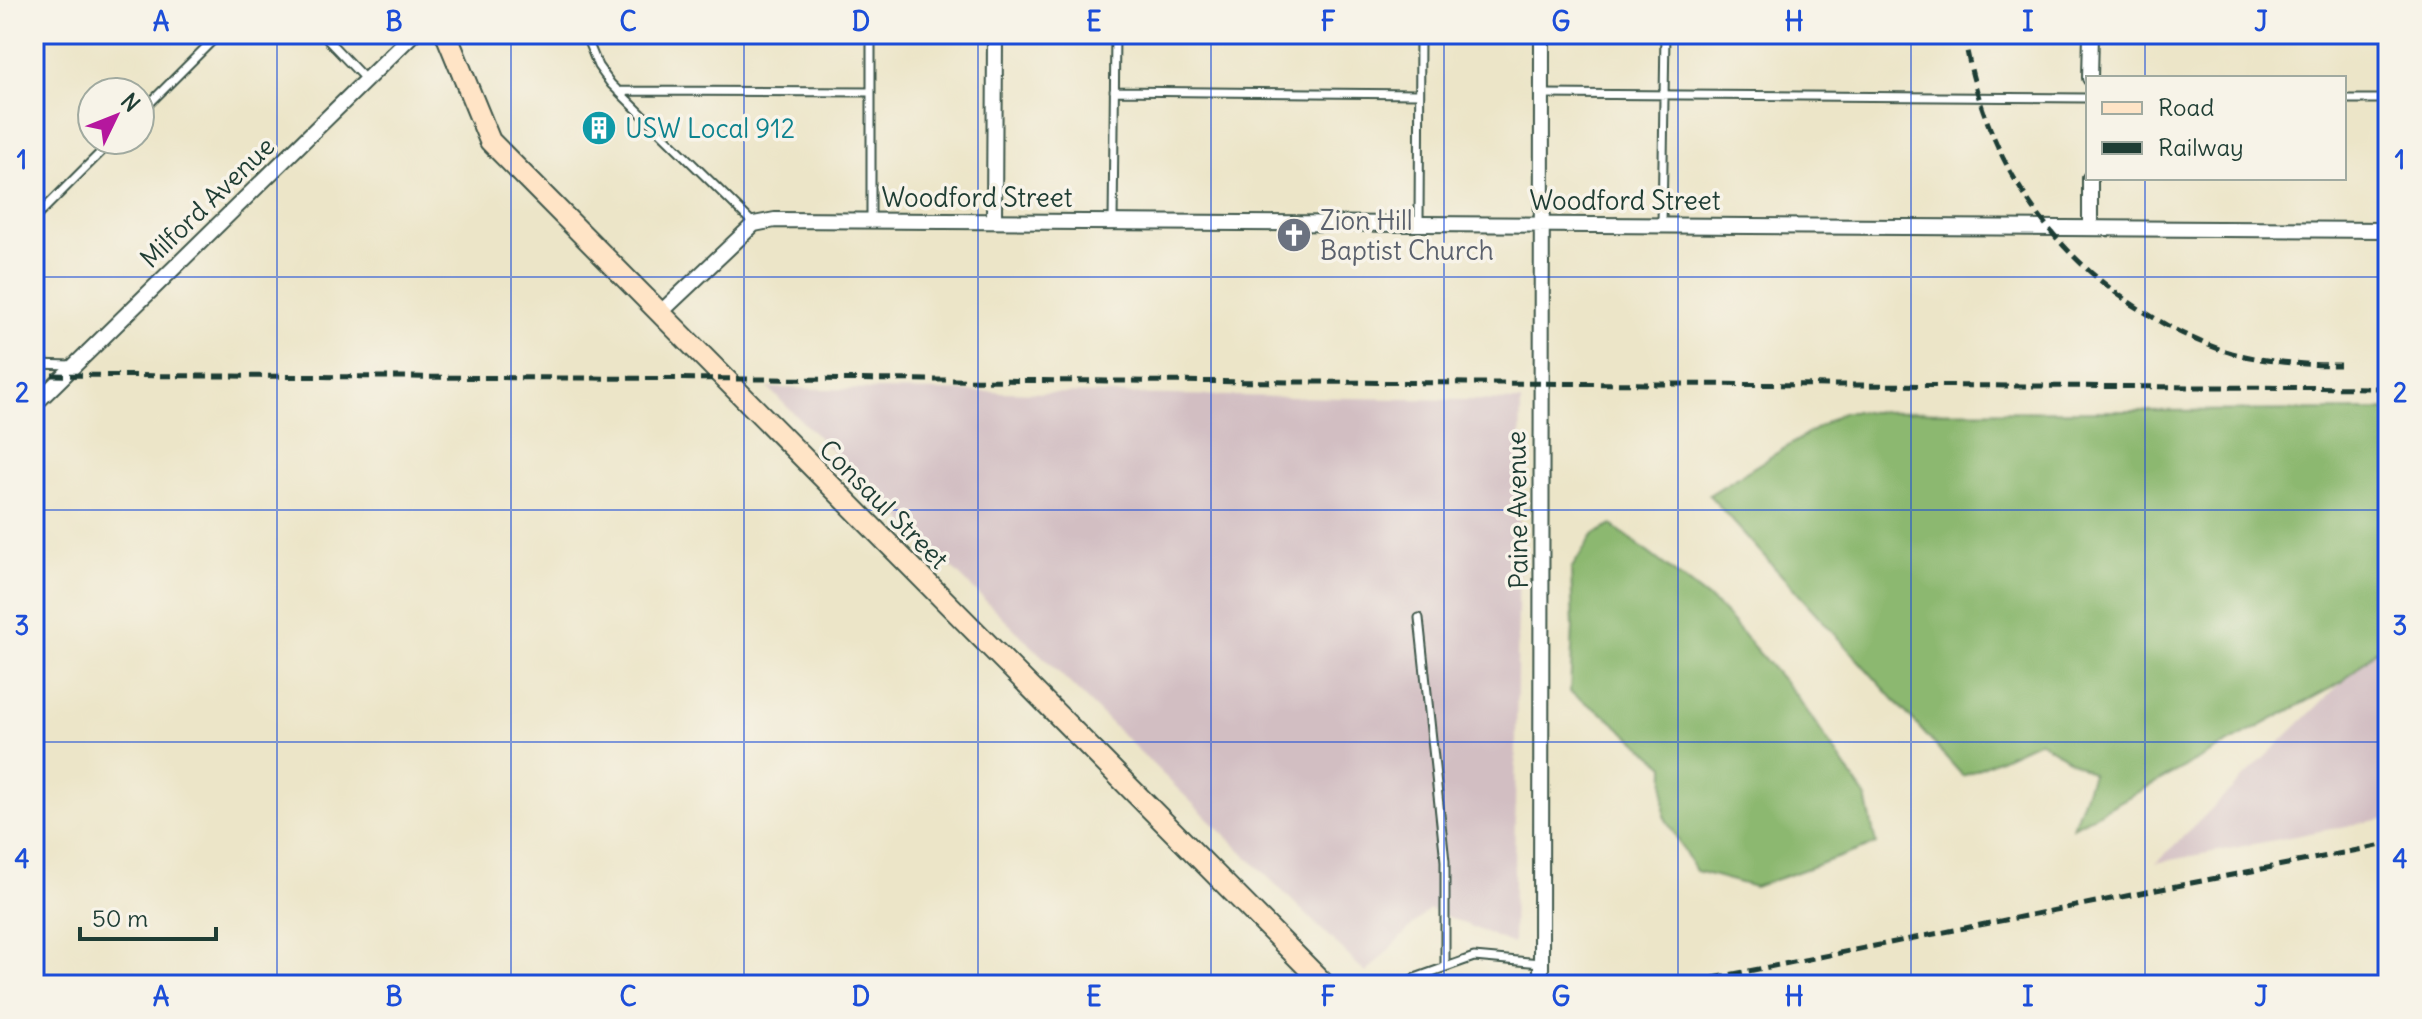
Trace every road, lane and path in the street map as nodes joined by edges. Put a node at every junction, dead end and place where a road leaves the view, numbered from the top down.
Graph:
1 (219, 34) edge
2 (322, 34) edge
3 (413, 34) edge
4 (446, 34) edge
5 (585, 34) edge
6 (871, 34) edge
7 (995, 34) edge
8 (1115, 34) edge
9 (1420, 34) edge
10 (1542, 34) edge
11 (1665, 34) edge
12 (2091, 34) edge
13 (2090, 76) edge
14 (366, 80) junction
15 (618, 91) junction
16 (1114, 91) junction
17 (871, 92) junction
18 (1419, 94) junction
19 (1542, 94) junction
20 (1664, 95) junction
21 (156, 97) edge
22 (2086, 98) edge
23 (2346, 99) edge
24 (2388, 99) edge
25 (97, 156) edge
26 (2090, 180) edge
27 (34, 219) edge
28 (871, 221) junction
29 (994, 221) junction
30 (1113, 222) junction
31 (1419, 223) junction
32 (754, 224) junction
33 (1542, 224) junction
34 (1662, 225) junction
35 (2090, 227) junction
36 (2388, 230) edge
37 (659, 314) junction
38 (34, 364) edge
39 (75, 365) junction
40 (34, 405) edge
41 (1419, 618) dead end
42 (1541, 963) junction
43 (1445, 967) junction
44 (1325, 985) edge
45 (1407, 985) edge
46 (1541, 985) edge

1 - 21 lane
2 - 14 lane
3 - 14 street, Milford Avenue
4 - 37 street, Consaul Street
5 - 15 lane
6 - 17 lane
7 - 29 street
8 - 16 lane
9 - 18 lane
10 - 19 street, Paine Avenue
11 - 20 lane
12 - 13 street
14 - 39 street, Milford Avenue
15 - 17 lane
15 - 32 lane
16 - 18 lane
16 - 30 lane
17 - 28 lane
18 - 31 lane
19 - 20 lane
19 - 33 street, Paine Avenue
20 - 22 lane
20 - 34 lane
23 - 24 lane
25 - 27 lane
26 - 35 street
28 - 29 street, Woodford Street
28 - 32 street, Woodford Street
29 - 30 street, Woodford Street
30 - 31 street, Woodford Street
31 - 33 street, Woodford Street
32 - 37 street
33 - 34 street, Woodford Street
33 - 42 street, Paine Avenue
34 - 35 street, Woodford Street
35 - 36 street, Woodford Street
37 - 44 street, Consaul Street
38 - 39 lane
39 - 40 street, Milford Avenue
41 - 43 lane
42 - 43 lane
42 - 46 street, Paine Avenue
43 - 45 lane

